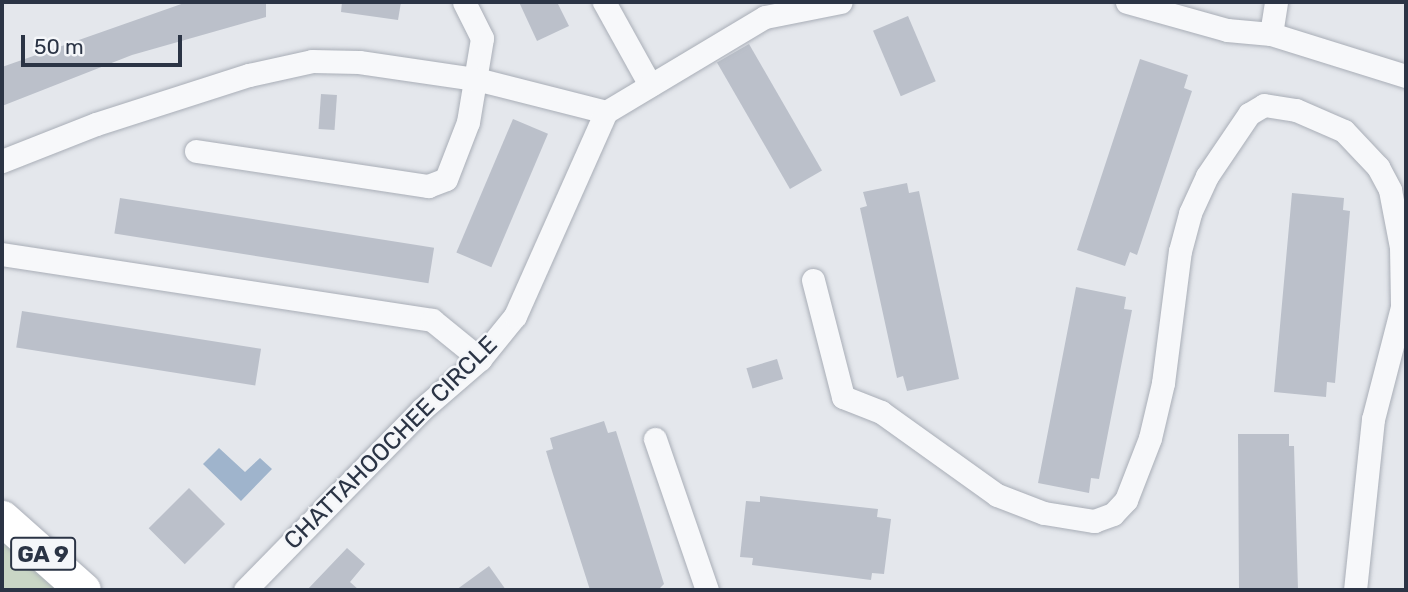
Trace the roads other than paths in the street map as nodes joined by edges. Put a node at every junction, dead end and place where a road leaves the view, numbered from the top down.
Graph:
1 (464, 2) edge
2 (604, 2) edge
3 (841, 2) edge
4 (1127, 2) edge
5 (1276, 2) edge
6 (760, 10) edge
7 (1271, 34) junction
8 (1406, 76) edge
9 (476, 79) junction
10 (650, 85) junction
11 (606, 113) junction
12 (196, 151) dead end
13 (2, 161) edge
14 (2, 254) edge
15 (813, 279) dead end
16 (480, 359) junction
17 (655, 439) dead end
18 (2, 518) edge
19 (83, 590) edge
20 (245, 590) edge
21 (707, 590) edge
22 (1355, 590) edge

1 - 9 street
2 - 10 street
3 - 6 street
4 - 7 street
5 - 7 street
6 - 10 street
7 - 8 street
9 - 11 street
9 - 12 street
9 - 13 street
10 - 11 street
11 - 16 street, CHATTAHOOCHEE CIRCLE
14 - 16 street
15 - 22 street
16 - 20 street, CHATTAHOOCHEE CIRCLE
17 - 21 street
18 - 19 main road, GA 9

